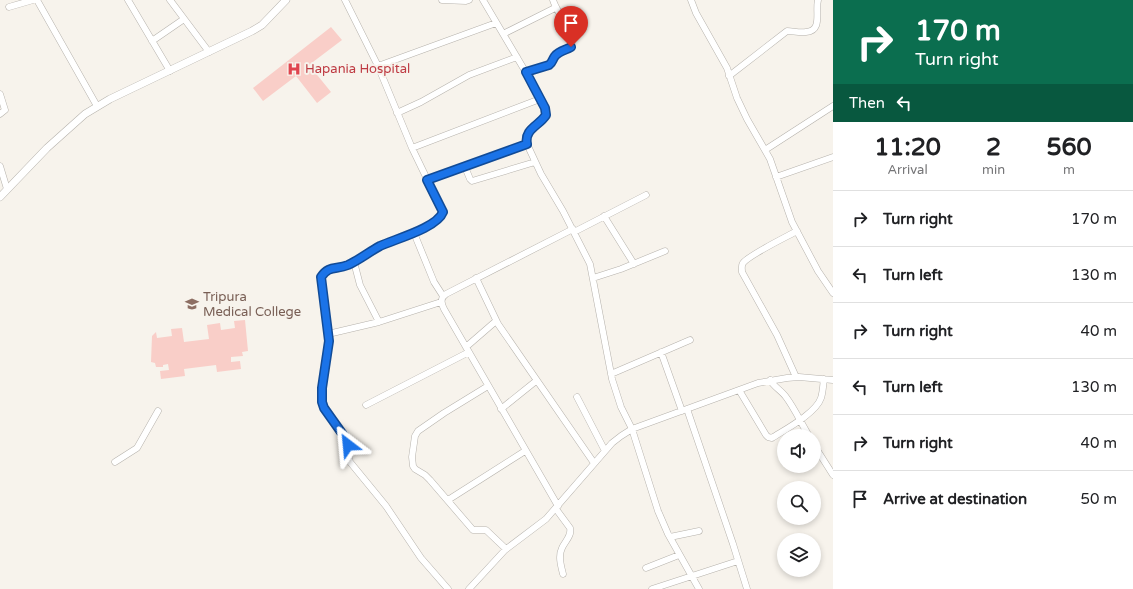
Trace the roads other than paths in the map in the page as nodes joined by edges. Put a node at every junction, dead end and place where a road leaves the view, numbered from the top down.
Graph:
1 (33, 0) edge
2 (38, 0) edge
3 (128, 0) edge
4 (170, 0) edge
5 (285, 0) edge
6 (345, 0) edge
7 (442, 0) edge
8 (469, 0) edge
9 (482, 0) edge
10 (553, 0) edge
11 (691, 0) edge
12 (818, 0) edge
13 (9, 7) dead end
14 (556, 8) junction
15 (184, 19) junction
16 (496, 23) junction
17 (503, 34) junction
18 (152, 41) junction
19 (209, 52) junction
20 (517, 58) junction
21 (378, 66) junction
22 (170, 71) junction
23 (526, 72) junction
24 (729, 76) junction
25 (0, 94) edge
26 (540, 99) junction
27 (97, 106) junction
28 (833, 106) edge
29 (397, 113) junction
30 (0, 114) edge
31 (527, 144) junction
32 (412, 148) junction
33 (765, 150) junction
34 (833, 157) edge
35 (535, 162) junction
36 (0, 166) edge
37 (465, 167) junction
38 (776, 177) junction
39 (427, 180) junction
40 (7, 189) junction
41 (646, 194) dead end
42 (0, 197) edge
43 (604, 216) junction
44 (573, 231) junction
45 (797, 231) junction
46 (414, 232) junction
47 (665, 251) dead end
48 (354, 262) junction
49 (634, 264) junction
50 (476, 278) junction
51 (593, 278) junction
52 (833, 293) edge
53 (442, 299) junction
54 (379, 322) junction
55 (496, 322) junction
56 (328, 334) junction
57 (690, 340) dead end
58 (467, 350) junction
59 (661, 352) junction
60 (611, 374) junction
61 (796, 377) junction
62 (824, 379) junction
63 (770, 380) junction
64 (833, 380) edge
65 (536, 381) junction
66 (488, 386) junction
67 (739, 390) junction
68 (577, 397) dead end
69 (366, 405) dead end
70 (501, 409) junction
71 (685, 410) junction
72 (158, 411) dead end
73 (799, 420) junction
74 (632, 429) junction
75 (805, 429) edge
76 (526, 451) junction
77 (605, 451) junction
78 (821, 455) edge
79 (115, 462) dead end
80 (594, 463) junction
81 (833, 475) edge
82 (448, 500) junction
83 (557, 508) junction
84 (699, 532) dead end
85 (670, 537) junction
86 (506, 549) junction
87 (680, 555) junction
88 (738, 561) junction
89 (646, 568) dead end
90 (563, 574) dead end
91 (691, 576) junction
92 (448, 589) edge
93 (469, 589) edge
94 (652, 589) edge
95 (699, 589) edge
96 (747, 589) edge

1 - 13 street
2 - 27 street
3 - 18 street
4 - 15 street
5 - 19 street
6 - 21 street
7 - 8 street
9 - 16 street
10 - 14 street
11 - 24 street
12 - 24 street
14 - 17 street
14 - 23 street
15 - 18 street
15 - 19 street
16 - 17 street
16 - 21 street
17 - 20 street
18 - 22 street
19 - 22 street
20 - 23 street
20 - 29 street
21 - 29 street
22 - 27 street
23 - 26 street
24 - 33 street
25 - 30 street
26 - 31 street
26 - 32 street
27 - 40 street
28 - 33 street
29 - 32 street
31 - 35 street
31 - 37 street
32 - 39 street
33 - 38 street
34 - 38 street
35 - 37 street
35 - 44 street
36 - 40 street
37 - 39 street
38 - 45 street
39 - 46 street
40 - 42 street
41 - 43 street
43 - 44 street
43 - 49 street
44 - 50 street
44 - 51 street
45 - 52 street
45 - 61 street
46 - 48 street
46 - 53 street
47 - 49 street
48 - 54 street
48 - 56 street
49 - 51 street
50 - 53 street
50 - 55 street
51 - 60 street
53 - 54 street
53 - 58 street
54 - 56 street
55 - 58 street
55 - 65 street
56 - 92 street
57 - 59 street
58 - 66 street
58 - 69 street
59 - 60 street
59 - 71 street
60 - 74 street
61 - 62 street
61 - 63 street
62 - 64 street
62 - 73 street
63 - 67 street
63 - 73 street
65 - 70 street
65 - 80 street
66 - 70 street
66 - 82 street
67 - 71 street
67 - 73 street
68 - 77 street
70 - 76 street
71 - 74 street
71 - 88 street
72 - 79 street
73 - 75 street
74 - 77 street
74 - 85 street
76 - 82 street
76 - 83 street
77 - 80 street
78 - 81 street
80 - 83 street
82 - 86 street
83 - 86 street
83 - 90 street
84 - 85 street
85 - 87 street
86 - 93 street
87 - 89 street
87 - 91 street
88 - 91 street
88 - 96 street
91 - 94 street
91 - 95 street

